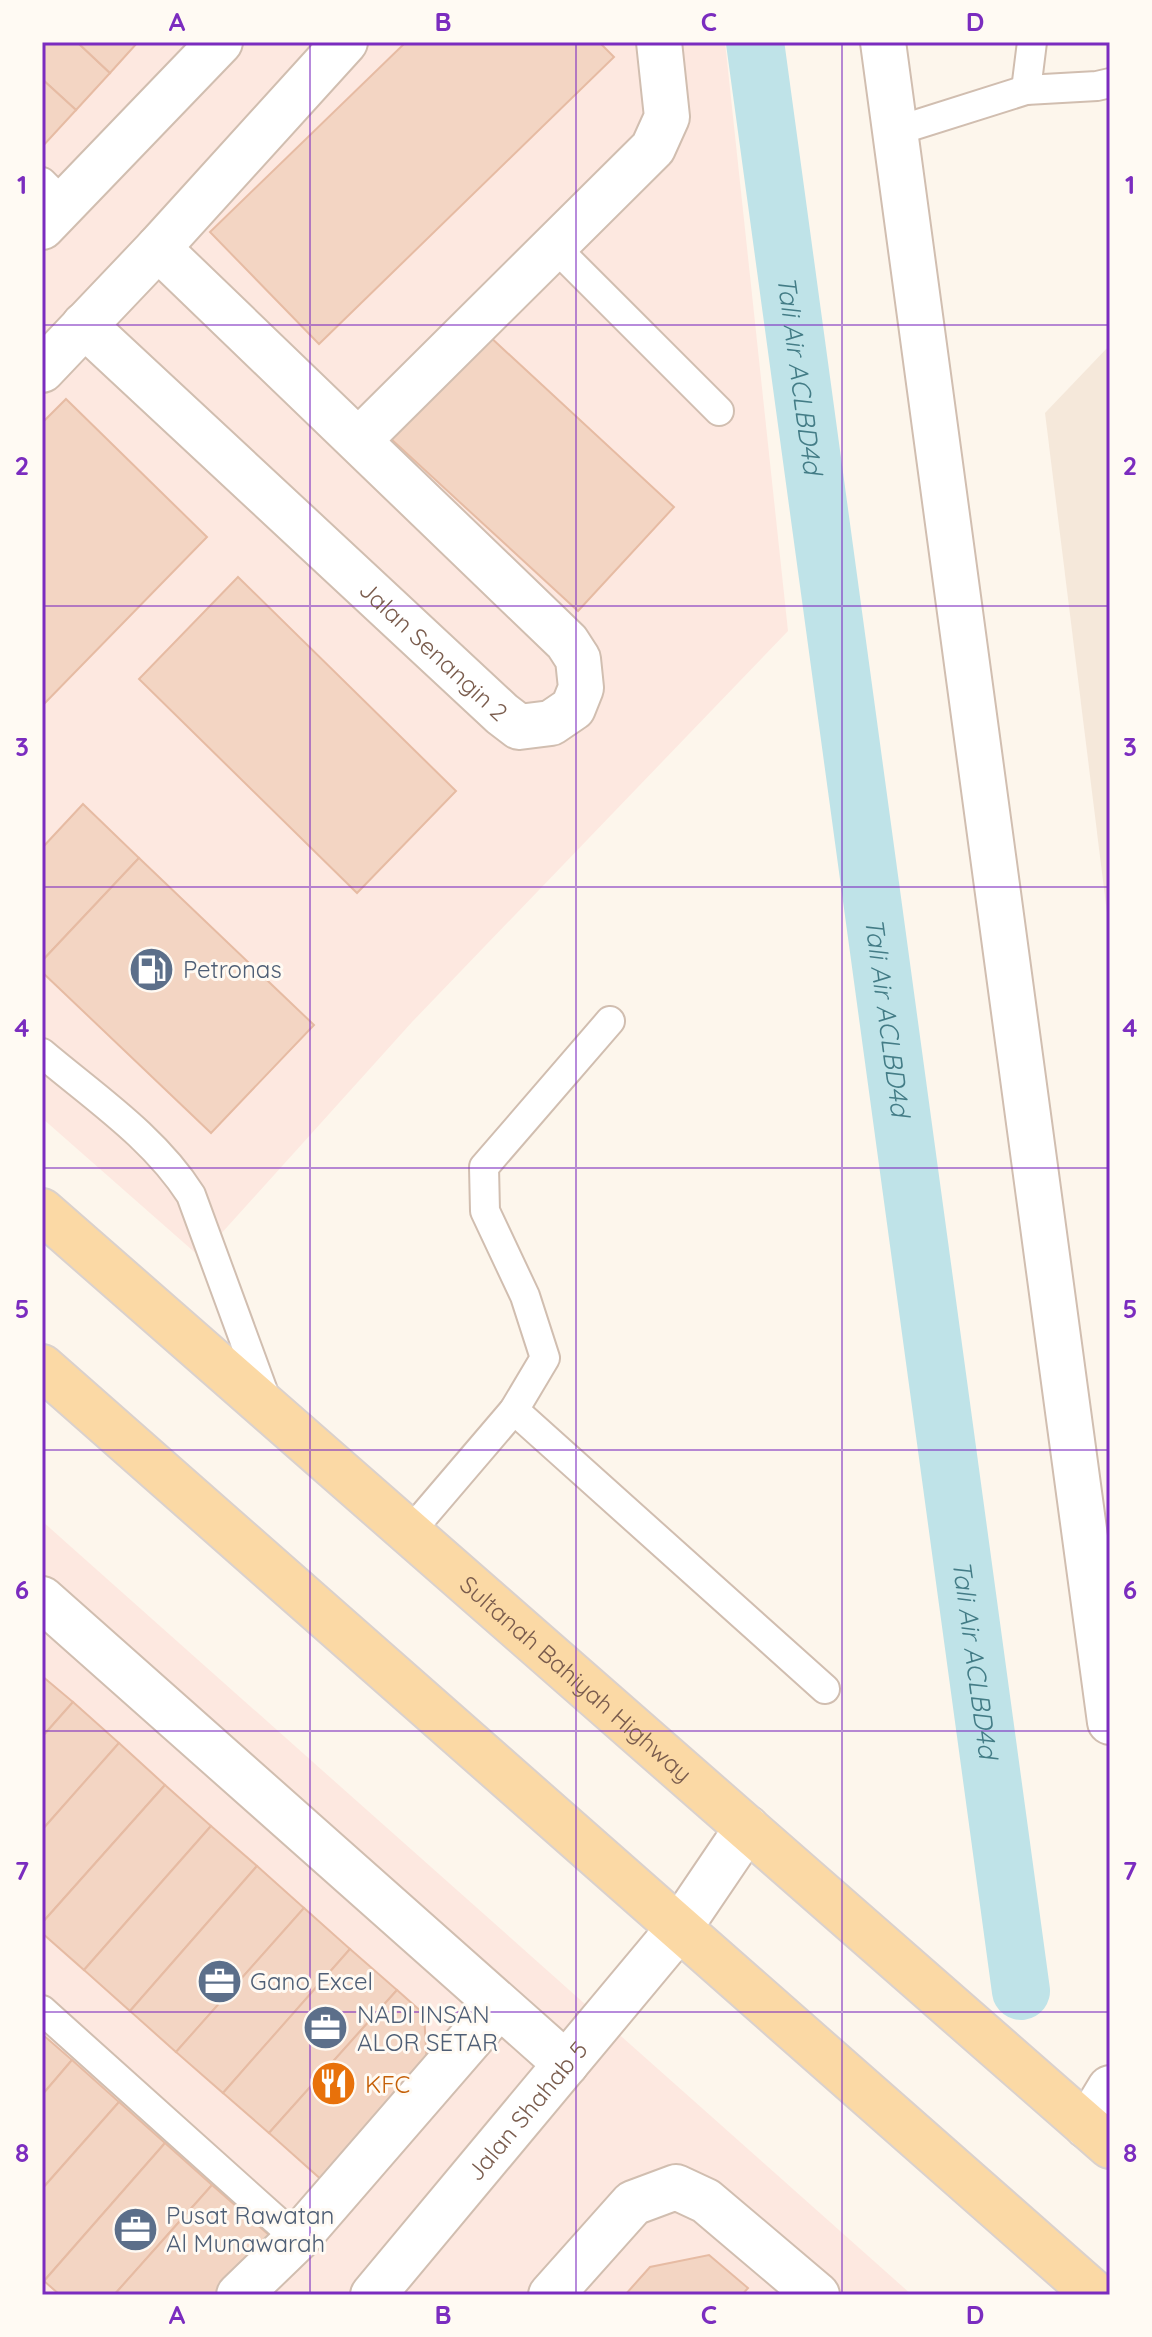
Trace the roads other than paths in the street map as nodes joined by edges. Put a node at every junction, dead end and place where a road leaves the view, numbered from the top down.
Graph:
1 (220, 42) edge
2 (345, 42) edge
3 (659, 42) edge
4 (883, 42) edge
5 (1032, 42) edge
6 (1110, 83) edge
7 (1026, 90) junction
8 (896, 131) junction
9 (49, 204) edge
10 (555, 247) junction
11 (158, 248) junction
12 (84, 325) junction
13 (42, 370) edge
14 (719, 411) dead end
15 (359, 440) junction
16 (610, 1021) dead end
17 (42, 1053) edge
18 (42, 1211) edge
19 (42, 1367) edge
20 (514, 1410) junction
21 (271, 1412) junction
22 (409, 1533) junction
23 (42, 1599) edge
24 (825, 1689) dead end
25 (1110, 1722) edge
26 (747, 1828) junction
27 (680, 1927) junction
28 (499, 2006) junction
29 (42, 2010) edge
30 (566, 2064) junction
31 (1110, 2088) edge
32 (1098, 2136) edge
33 (297, 2239) junction
34 (239, 2295) edge
35 (373, 2295) edge
36 (551, 2295) edge
37 (817, 2295) edge
38 (1096, 2295) edge

1 - 9 street
2 - 11 street
3 - 10 street
4 - 8 street
5 - 7 lane
6 - 7 lane
7 - 8 lane
8 - 25 street
10 - 14 lane
10 - 15 street
11 - 12 street
11 - 15 street, Jalan Senangin 2
12 - 13 street
12 - 15 street, Jalan Senangin 2
16 - 20 lane
17 - 21 lane
18 - 21 main road, Sultanah Bahiyah Highway
19 - 27 main road
20 - 22 lane
20 - 24 lane
21 - 22 main road, Sultanah Bahiyah Highway
22 - 26 main road, Sultanah Bahiyah Highway
23 - 28 street
26 - 27 street, Jalan Shahab 5
26 - 32 main road, Sultanah Bahiyah Highway
27 - 30 street, Jalan Shahab 5
27 - 38 main road
28 - 30 street
28 - 33 street
29 - 33 lane
30 - 35 street, Jalan Shahab 5
31 - 32 street
33 - 34 street
36 - 37 street

